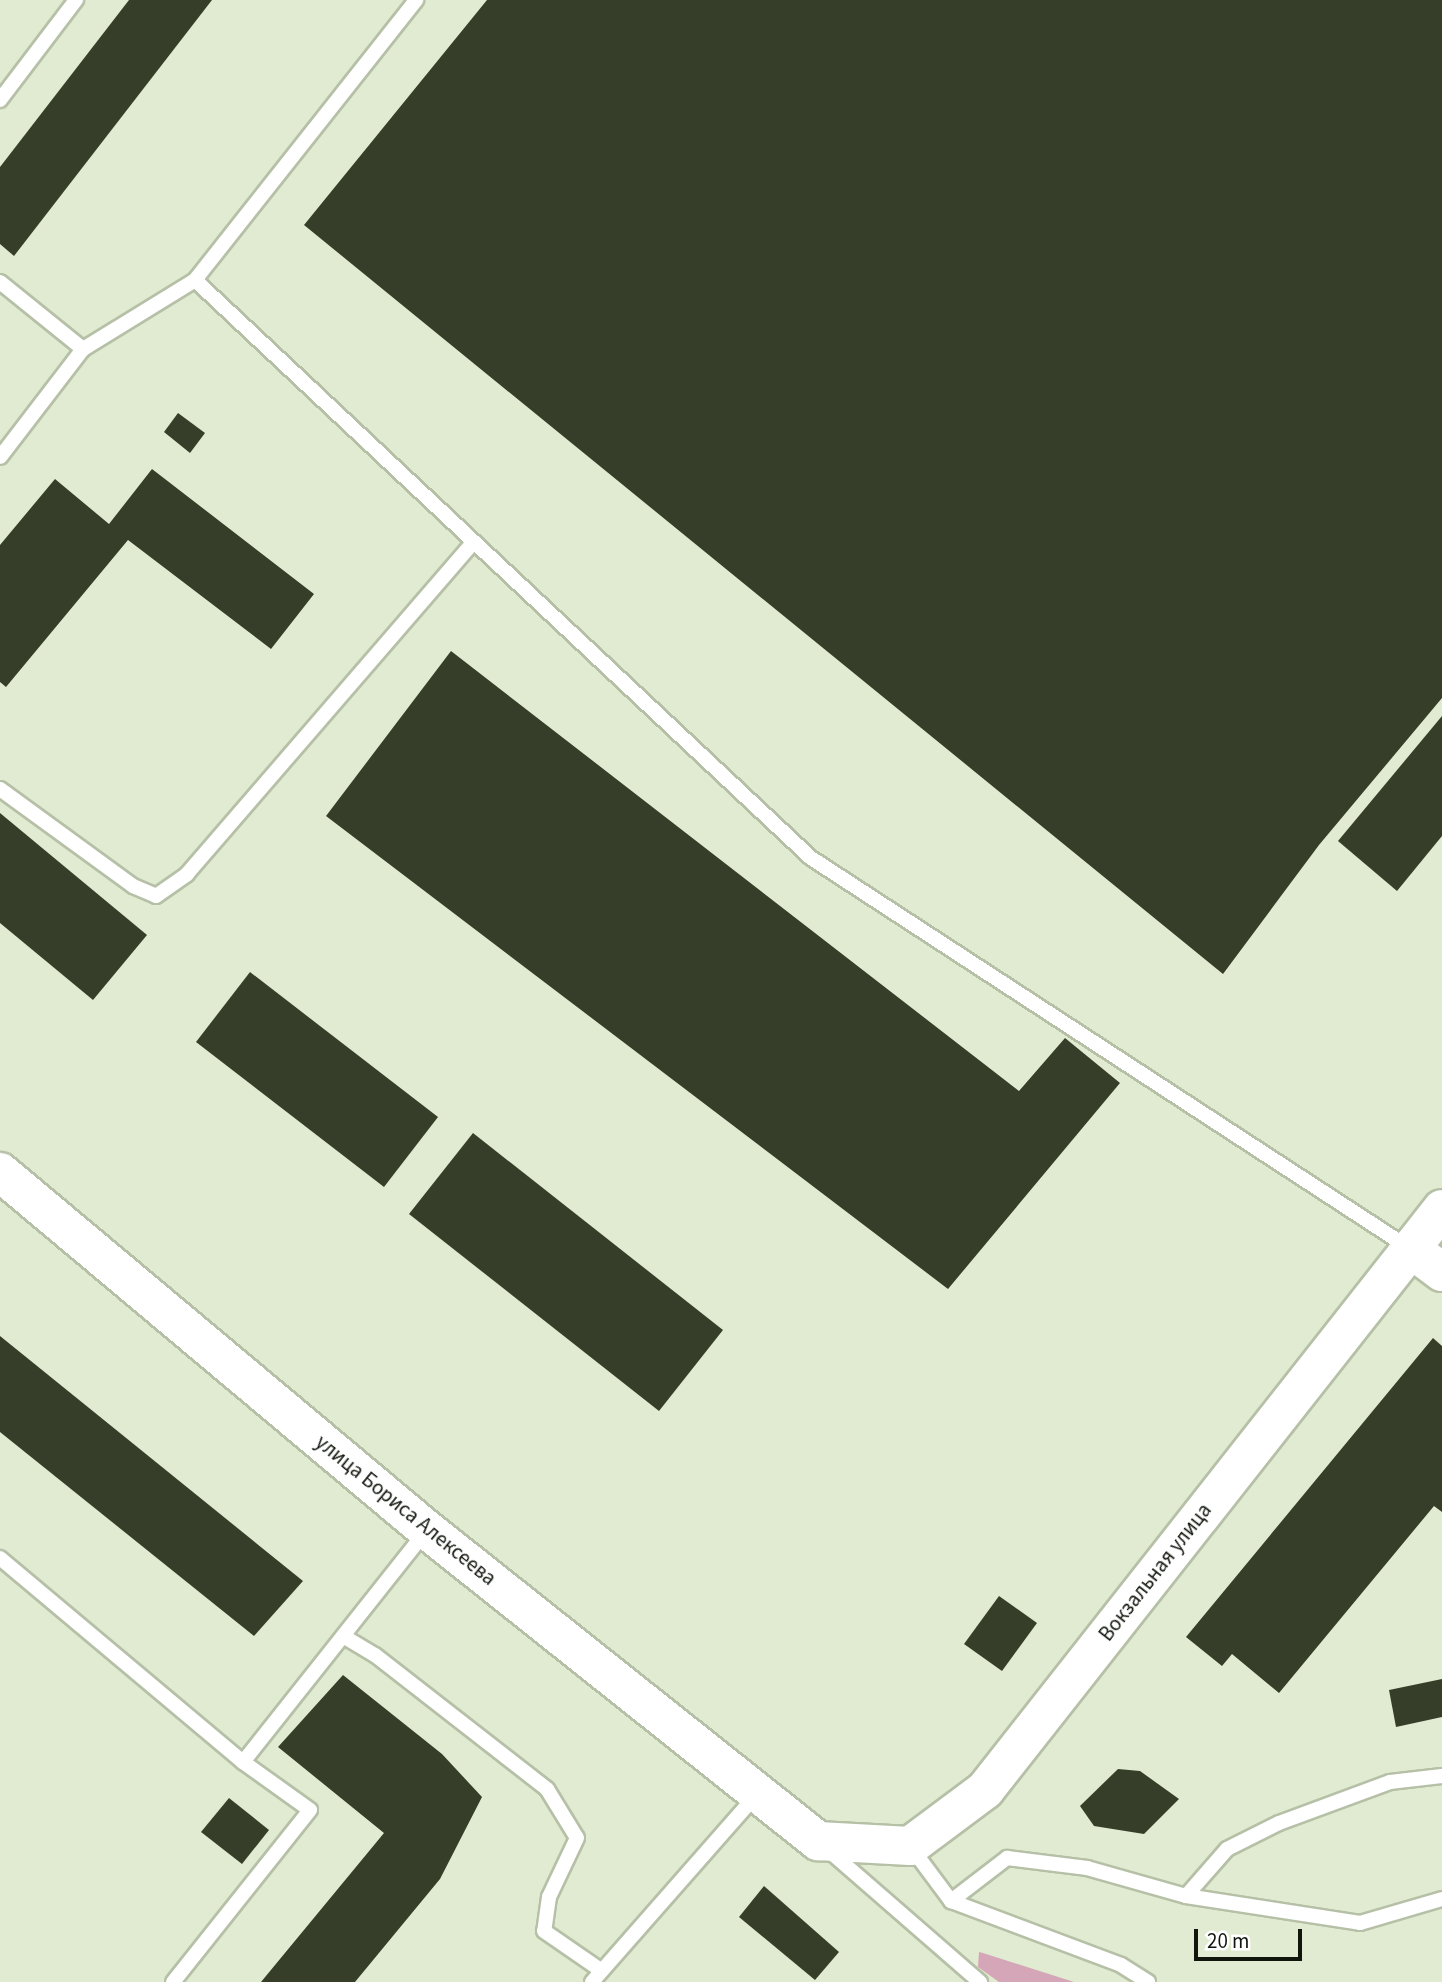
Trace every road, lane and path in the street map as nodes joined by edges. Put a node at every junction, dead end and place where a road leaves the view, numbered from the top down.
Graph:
1 (76, 0) edge
2 (416, 0) edge
3 (0, 100) edge
4 (194, 280) junction
5 (0, 282) edge
6 (83, 349) junction
7 (0, 457) edge
8 (473, 543) junction
9 (0, 789) edge
10 (0, 1172) edge
11 (1442, 1209) edge
12 (1410, 1248) junction
13 (1442, 1272) edge
14 (427, 1530) junction
15 (0, 1558) edge
16 (343, 1636) junction
17 (243, 1762) junction
18 (1442, 1776) edge
19 (758, 1793) junction
20 (818, 1841) junction
21 (910, 1846) junction
22 (1186, 1896) junction
23 (1442, 1899) edge
24 (951, 1901) junction
25 (597, 1976) edge
26 (173, 1982) edge
27 (980, 1982) edge
28 (1148, 1982) edge

1 - 3 lane
2 - 4 lane
4 - 6 lane
4 - 8 lane
5 - 6 lane
6 - 7 lane
8 - 9 lane
8 - 12 lane
10 - 14 main road, улица Бориса Алексеева
11 - 12 main road, Вокзальная улица
12 - 13 main road
12 - 21 main road, Вокзальная улица
14 - 16 lane
14 - 19 main road, улица Бориса Алексеева
15 - 17 lane
16 - 17 lane
16 - 25 lane
17 - 26 lane
18 - 22 lane
19 - 20 main road, улица Бориса Алексеева
19 - 25 lane
20 - 21 main road
20 - 27 lane
21 - 24 lane
22 - 23 lane
22 - 24 lane
24 - 28 lane

